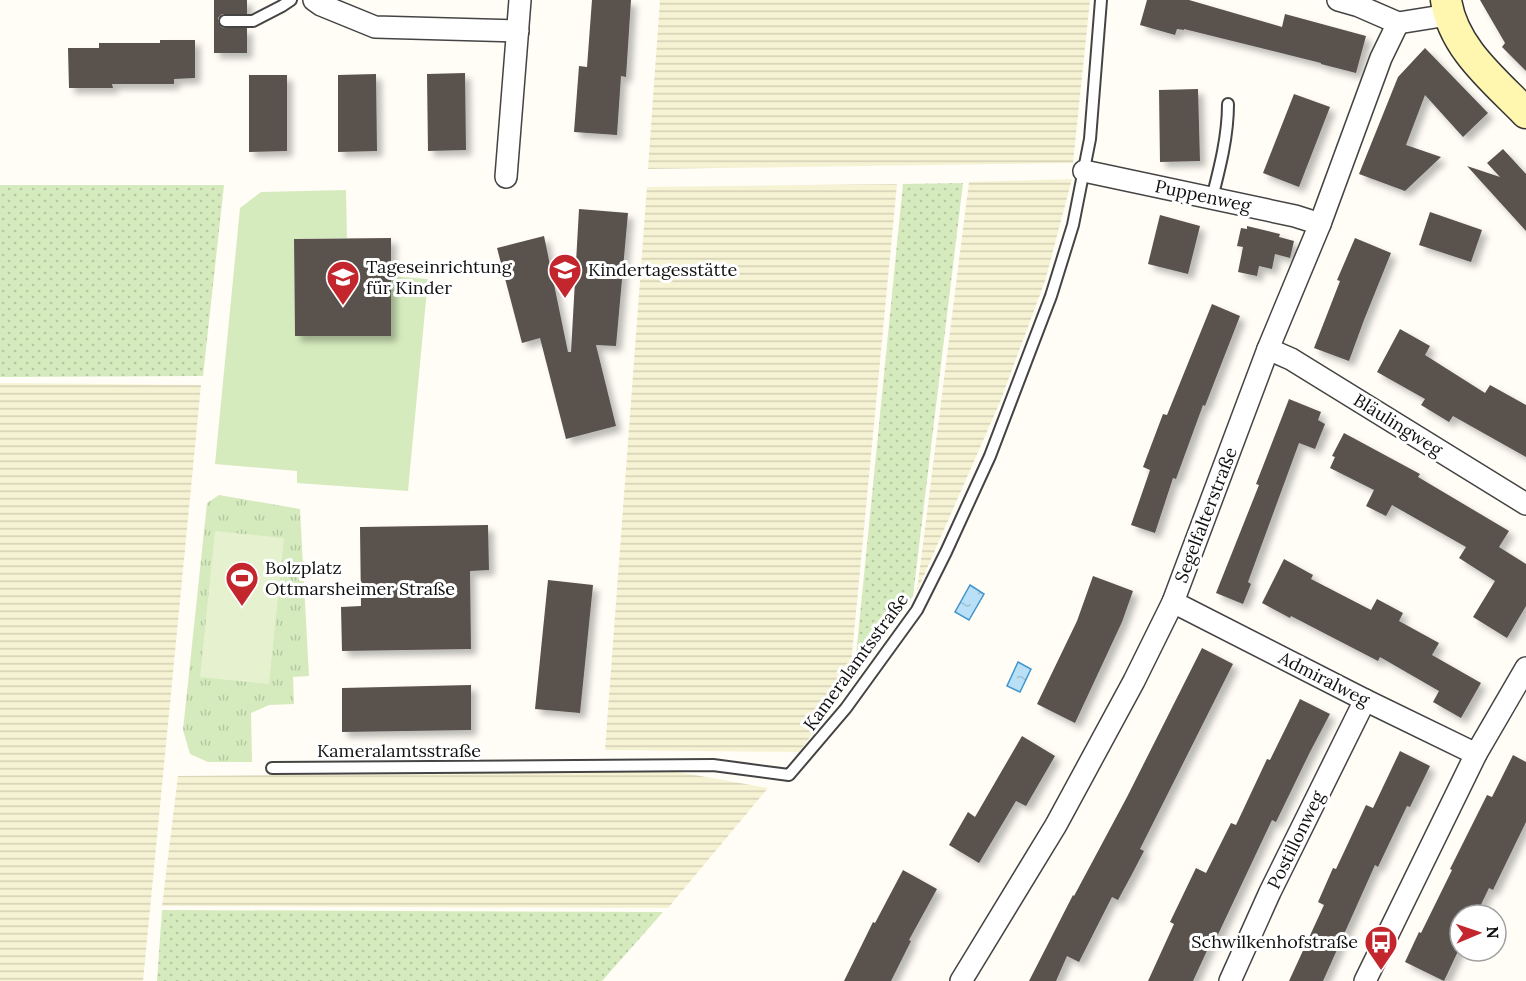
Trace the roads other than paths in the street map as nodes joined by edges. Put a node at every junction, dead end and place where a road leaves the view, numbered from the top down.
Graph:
1 (291, 0) edge
2 (314, 0) edge
3 (520, 0) edge
4 (1101, 0) edge
5 (1338, 0) edge
6 (1447, 7) edge
7 (225, 21) dead end
8 (1398, 23) junction
9 (518, 31) junction
10 (1228, 104) dead end
11 (1526, 113) edge
12 (1084, 171) junction
13 (506, 177) dead end
14 (1212, 198) junction
15 (1320, 224) junction
16 (1269, 349) junction
17 (1526, 504) edge
18 (1173, 602) junction
19 (1526, 668) edge
20 (1365, 700) junction
21 (1476, 754) junction
22 (272, 768) dead end
23 (961, 981) edge
24 (1230, 981) edge
25 (1365, 981) edge

1 - 7 lane
2 - 9 street
3 - 9 street
4 - 12 lane, Kameralamtsstraße
5 - 8 street
6 - 8 street
6 - 11 street
8 - 15 street, Segelfalterstraße
9 - 13 street
10 - 14 lane
12 - 14 street, Puppenweg
12 - 22 lane, Kameralamtsstraße
14 - 15 street, Puppenweg
15 - 16 street, Segelfalterstraße
16 - 17 street, Bläulingweg
16 - 18 street, Segelfalterstraße
18 - 20 street, Admiralweg
18 - 23 street, Segelfalterstraße
19 - 21 street
20 - 21 street, Admiralweg
20 - 24 street, Postillonweg
21 - 25 street

